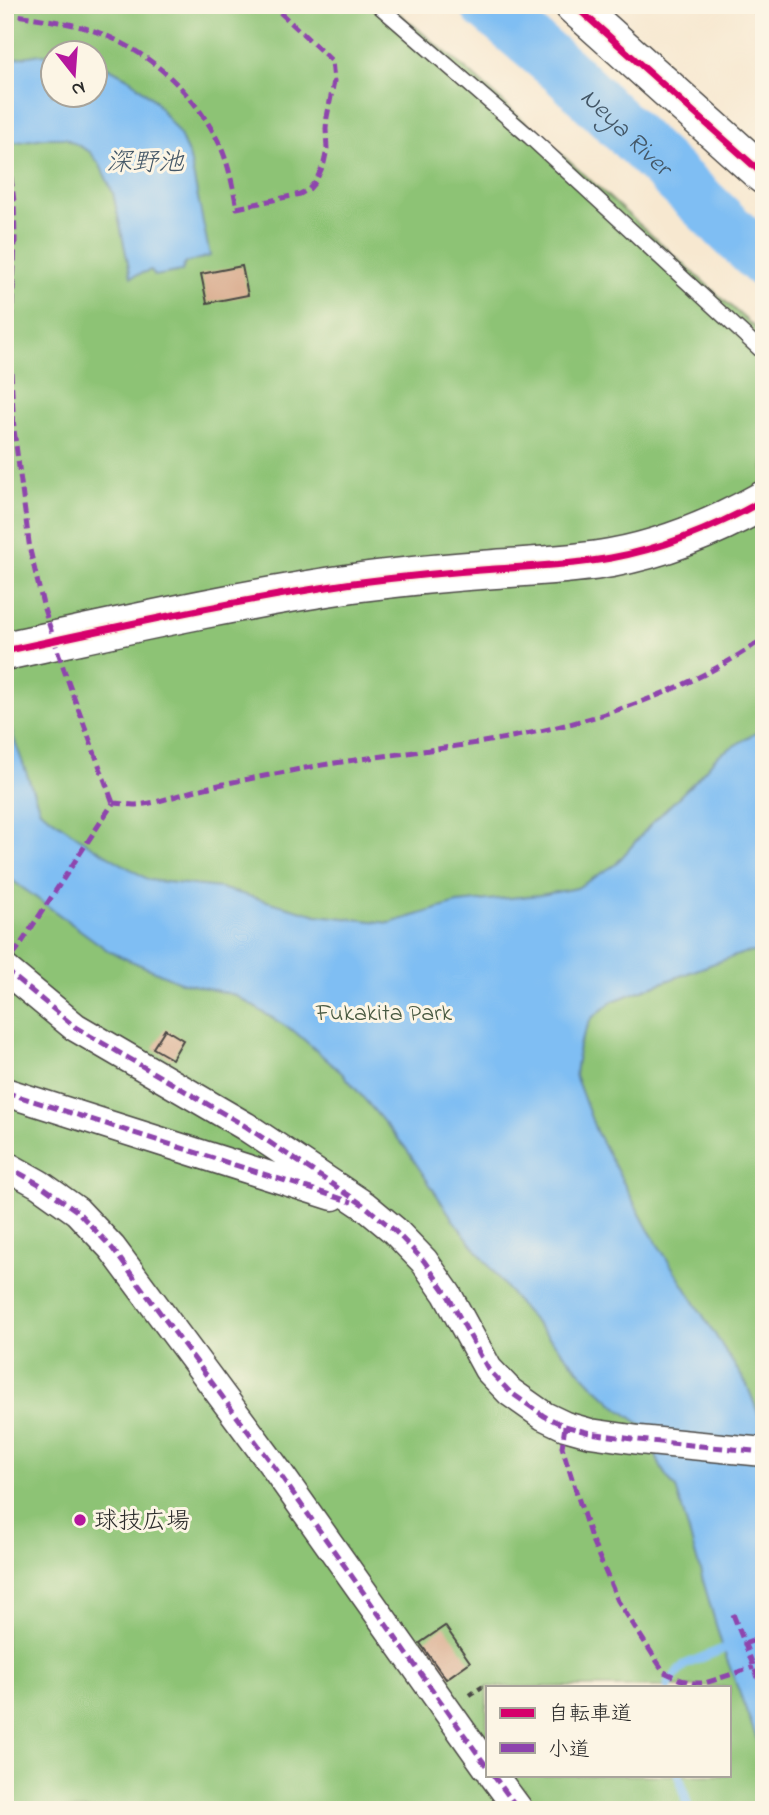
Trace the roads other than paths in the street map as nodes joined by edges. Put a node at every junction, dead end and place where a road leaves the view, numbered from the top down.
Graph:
1 (378, 5) edge
2 (574, 5) edge
3 (764, 175) edge
4 (764, 353) edge
5 (764, 500) edge
6 (5, 651) edge
7 (5, 969) edge
8 (5, 1092) edge
9 (5, 1165) edge
10 (365, 1206) junction
11 (764, 1452) edge
12 (486, 1766) edge
13 (494, 1776) edge
14 (519, 1810) edge

1 - 4 lane
2 - 3 street
5 - 6 street
7 - 10 street
8 - 10 street
9 - 12 street
10 - 11 street
13 - 14 street

